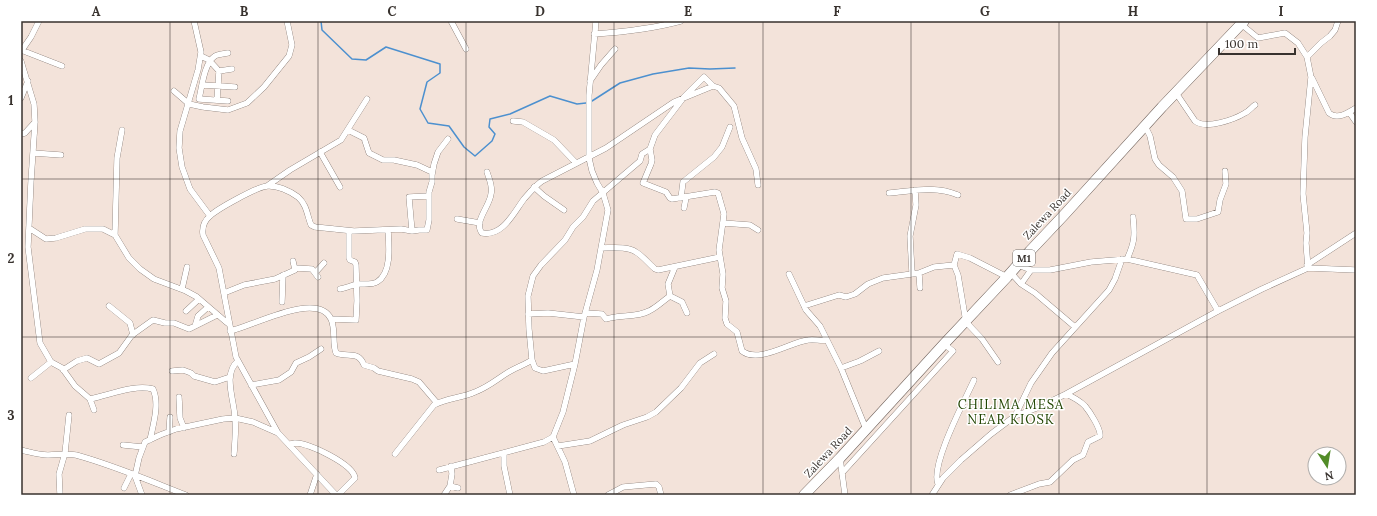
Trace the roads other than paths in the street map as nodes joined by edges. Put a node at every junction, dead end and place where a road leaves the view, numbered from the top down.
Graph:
1 (39, 21) edge
2 (194, 21) edge
3 (287, 21) edge
4 (451, 21) edge
5 (596, 21) edge
6 (681, 21) edge
7 (1338, 21) edge
8 (1242, 22) edge
9 (594, 34) junction
10 (466, 49) dead end
11 (615, 49) dead end
12 (22, 50) edge
13 (228, 54) dead end
14 (201, 56) junction
15 (1307, 57) junction
16 (210, 60) junction
17 (21, 61) edge
18 (62, 66) dead end
19 (232, 69) dead end
20 (219, 71) junction
21 (1312, 77) junction
22 (28, 81) junction
23 (590, 81) junction
24 (202, 85) junction
25 (218, 86) junction
26 (713, 86) junction
27 (235, 87) dead end
28 (174, 91) dead end
29 (1176, 93) junction
30 (21, 98) edge
31 (684, 98) junction
32 (367, 99) dead end
33 (218, 100) junction
34 (228, 101) dead end
35 (189, 104) junction
36 (1255, 105) dead end
37 (1356, 108) edge
38 (1349, 112) junction
39 (513, 121) dead end
40 (36, 122) junction
41 (1356, 122) edge
42 (730, 126) dead end
43 (1145, 126) junction
44 (122, 130) dead end
45 (348, 130) junction
46 (21, 134) edge
47 (448, 139) dead end
48 (650, 149) junction
49 (320, 152) junction
50 (33, 153) junction
51 (61, 155) dead end
52 (589, 158) junction
53 (576, 163) junction
54 (1225, 171) dead end
55 (432, 172) junction
56 (487, 172) dead end
57 (758, 185) dead end
58 (267, 186) junction
59 (534, 187) junction
60 (340, 188) dead end
61 (915, 190) junction
62 (603, 193) junction
63 (889, 193) dead end
64 (958, 195) dead end
65 (429, 196) junction
66 (683, 198) junction
67 (684, 208) dead end
68 (564, 210) dead end
69 (210, 216) junction
70 (1134, 217) dead end
71 (457, 219) dead end
72 (480, 223) junction
73 (723, 223) junction
74 (29, 228) junction
75 (388, 230) junction
76 (758, 230) dead end
77 (349, 231) junction
78 (412, 231) junction
79 (1356, 233) edge
80 (115, 235) junction
81 (601, 248) junction
82 (720, 257) junction
83 (1125, 259) junction
84 (293, 261) dead end
85 (324, 263) dead end
86 (954, 265) junction
87 (1308, 266) junction
88 (187, 267) dead end
89 (675, 267) junction
90 (294, 268) junction
91 (1031, 270) junction
92 (1356, 270) edge
93 (1012, 272) junction
94 (915, 273) junction
95 (789, 274) dead end
96 (283, 275) junction
97 (1021, 284) junction
98 (356, 285) junction
99 (920, 288) dead end
100 (182, 289) junction
101 (340, 289) dead end
102 (224, 293) junction
103 (670, 296) junction
104 (199, 299) junction
105 (282, 302) dead end
106 (109, 306) dead end
107 (804, 306) junction
108 (208, 307) junction
109 (186, 311) dead end
110 (1218, 311) junction
111 (687, 312) dead end
112 (217, 314) junction
113 (528, 314) junction
114 (585, 315) junction
115 (331, 319) junction
116 (966, 322) junction
117 (229, 324) junction
118 (195, 326) junction
119 (1075, 327) junction
120 (230, 331) junction
121 (133, 335) junction
122 (827, 340) junction
123 (944, 344) junction
124 (321, 349) dead end
125 (879, 350) dead end
126 (714, 354) dead end
127 (532, 360) junction
128 (238, 361) junction
129 (51, 362) junction
130 (998, 362) dead end
131 (575, 364) junction
132 (841, 368) junction
133 (63, 370) junction
134 (172, 371) dead end
135 (230, 377) junction
136 (31, 378) dead end
137 (974, 380) dead end
138 (251, 385) junction
139 (1066, 394) junction
140 (179, 397) dead end
141 (90, 399) junction
142 (437, 403) junction
143 (94, 410) dead end
144 (69, 415) dead end
145 (1015, 416) junction
146 (170, 417) dead end
147 (236, 418) junction
148 (184, 428) junction
149 (866, 429) junction
150 (169, 432) junction
151 (278, 433) junction
152 (553, 438) junction
153 (150, 440) junction
154 (289, 444) junction
155 (123, 445) dead end
156 (558, 446) junction
157 (143, 447) junction
158 (21, 450) edge
159 (504, 452) junction
160 (65, 453) junction
161 (234, 454) dead end
162 (395, 454) dead end
163 (840, 458) junction
164 (451, 466) junction
165 (439, 470) dead end
166 (842, 472) junction
167 (317, 474) junction
168 (133, 475) junction
169 (938, 484) junction
170 (450, 486) junction
171 (124, 488) dead end
172 (458, 488) dead end
173 (60, 495) edge
174 (142, 495) edge
175 (186, 495) edge
176 (310, 495) edge
177 (337, 495) edge
178 (444, 495) edge
179 (510, 495) edge
180 (574, 495) edge
181 (608, 495) edge
182 (661, 495) edge
183 (804, 495) edge
184 (845, 495) edge
185 (932, 495) edge
186 (1010, 495) edge

1 - 12 street
2 - 14 street
3 - 35 street
4 - 10 street
5 - 9 street
6 - 9 street
7 - 15 street
8 - 15 street
8 - 29 highway, Zalewa Road / M1
9 - 23 street
11 - 23 street
12 - 18 street
13 - 16 street
14 - 16 street
14 - 35 street
15 - 21 street
16 - 20 street
16 - 24 street
17 - 22 street
19 - 20 street
20 - 25 street
21 - 38 street
21 - 87 street
22 - 30 street
22 - 40 street
23 - 52 street
24 - 25 street
24 - 33 street
25 - 27 street
25 - 33 street
26 - 31 street
26 - 31 street
26 - 57 street
28 - 35 street
29 - 36 street
29 - 43 highway, Zalewa Road / M1
31 - 48 street
31 - 52 street
32 - 45 street
33 - 34 street
35 - 69 street
37 - 38 street
38 - 41 street
39 - 53 street
40 - 46 street
40 - 50 street
42 - 66 street
43 - 54 street
43 - 93 highway, Zalewa Road / M1
44 - 80 street
45 - 49 street
45 - 55 street
47 - 55 street
48 - 62 street
48 - 66 street
49 - 58 street
49 - 60 street
50 - 51 street
50 - 74 street
52 - 53 street
52 - 62 street
53 - 59 street
55 - 65 street
56 - 72 street
58 - 69 street
58 - 77 street
59 - 68 street
59 - 72 street
61 - 63 street
61 - 64 street
61 - 94 street
62 - 81 street
62 - 113 street
65 - 78 street
65 - 78 street
66 - 67 street
66 - 73 street
69 - 102 street
70 - 83 street
71 - 72 street
73 - 76 street
73 - 82 street
74 - 80 street
74 - 129 street
75 - 77 street
75 - 78 street
75 - 98 street
77 - 98 street
79 - 87 street
80 - 100 street
81 - 89 street
81 - 114 street
82 - 89 street
82 - 122 street
83 - 91 street
83 - 110 street
83 - 119 street
84 - 90 street
85 - 90 street
86 - 93 street
86 - 94 street
86 - 116 street
87 - 92 street
87 - 110 street
88 - 100 street
89 - 103 street
90 - 96 street
91 - 93 street
91 - 97 street
93 - 97 street
93 - 116 highway, Zalewa Road / M1
94 - 99 street
94 - 107 street
95 - 107 street
96 - 102 street
96 - 105 street
97 - 119 street
98 - 101 street
98 - 115 street
100 - 104 street
102 - 117 street
103 - 111 street
103 - 114 street
104 - 108 street
104 - 109 street
106 - 121 street
107 - 122 street
108 - 112 street
108 - 118 street
110 - 139 street
112 - 117 street
112 - 118 street
113 - 114 street
113 - 127 street
114 - 131 street
115 - 120 street
115 - 142 street
116 - 123 highway, Zalewa Road / M1
116 - 130 street
117 - 120 street
118 - 121 street
119 - 145 street
120 - 128 street
121 - 133 street
122 - 132 street
123 - 149 highway, Zalewa Road / M1
123 - 166 street
124 - 138 street
125 - 132 street
126 - 156 street
127 - 131 street
127 - 142 street
128 - 135 street
128 - 138 street
129 - 133 street
129 - 136 street
131 - 152 street
132 - 149 street
133 - 141 street
134 - 135 street
135 - 147 street
137 - 169 street
138 - 151 street
139 - 145 street
139 - 186 street
140 - 148 street
141 - 143 street
141 - 153 street
142 - 162 street
144 - 160 street
145 - 169 street
146 - 150 street
147 - 148 street
147 - 151 street
147 - 161 street
148 - 150 street
149 - 163 highway, Zalewa Road / M1
150 - 153 street
151 - 154 street
152 - 156 street
152 - 159 street
153 - 157 street
154 - 167 street
154 - 177 street
155 - 157 street
156 - 180 street
157 - 168 street
158 - 160 street
159 - 164 street
159 - 179 street
160 - 168 street
160 - 173 street
163 - 166 street
163 - 183 highway, Zalewa Road / M1
164 - 165 street
164 - 170 street
166 - 184 street
167 - 176 street
167 - 177 street
168 - 171 street
168 - 174 street
168 - 175 street
169 - 185 street
170 - 172 street
170 - 178 street
181 - 182 street

